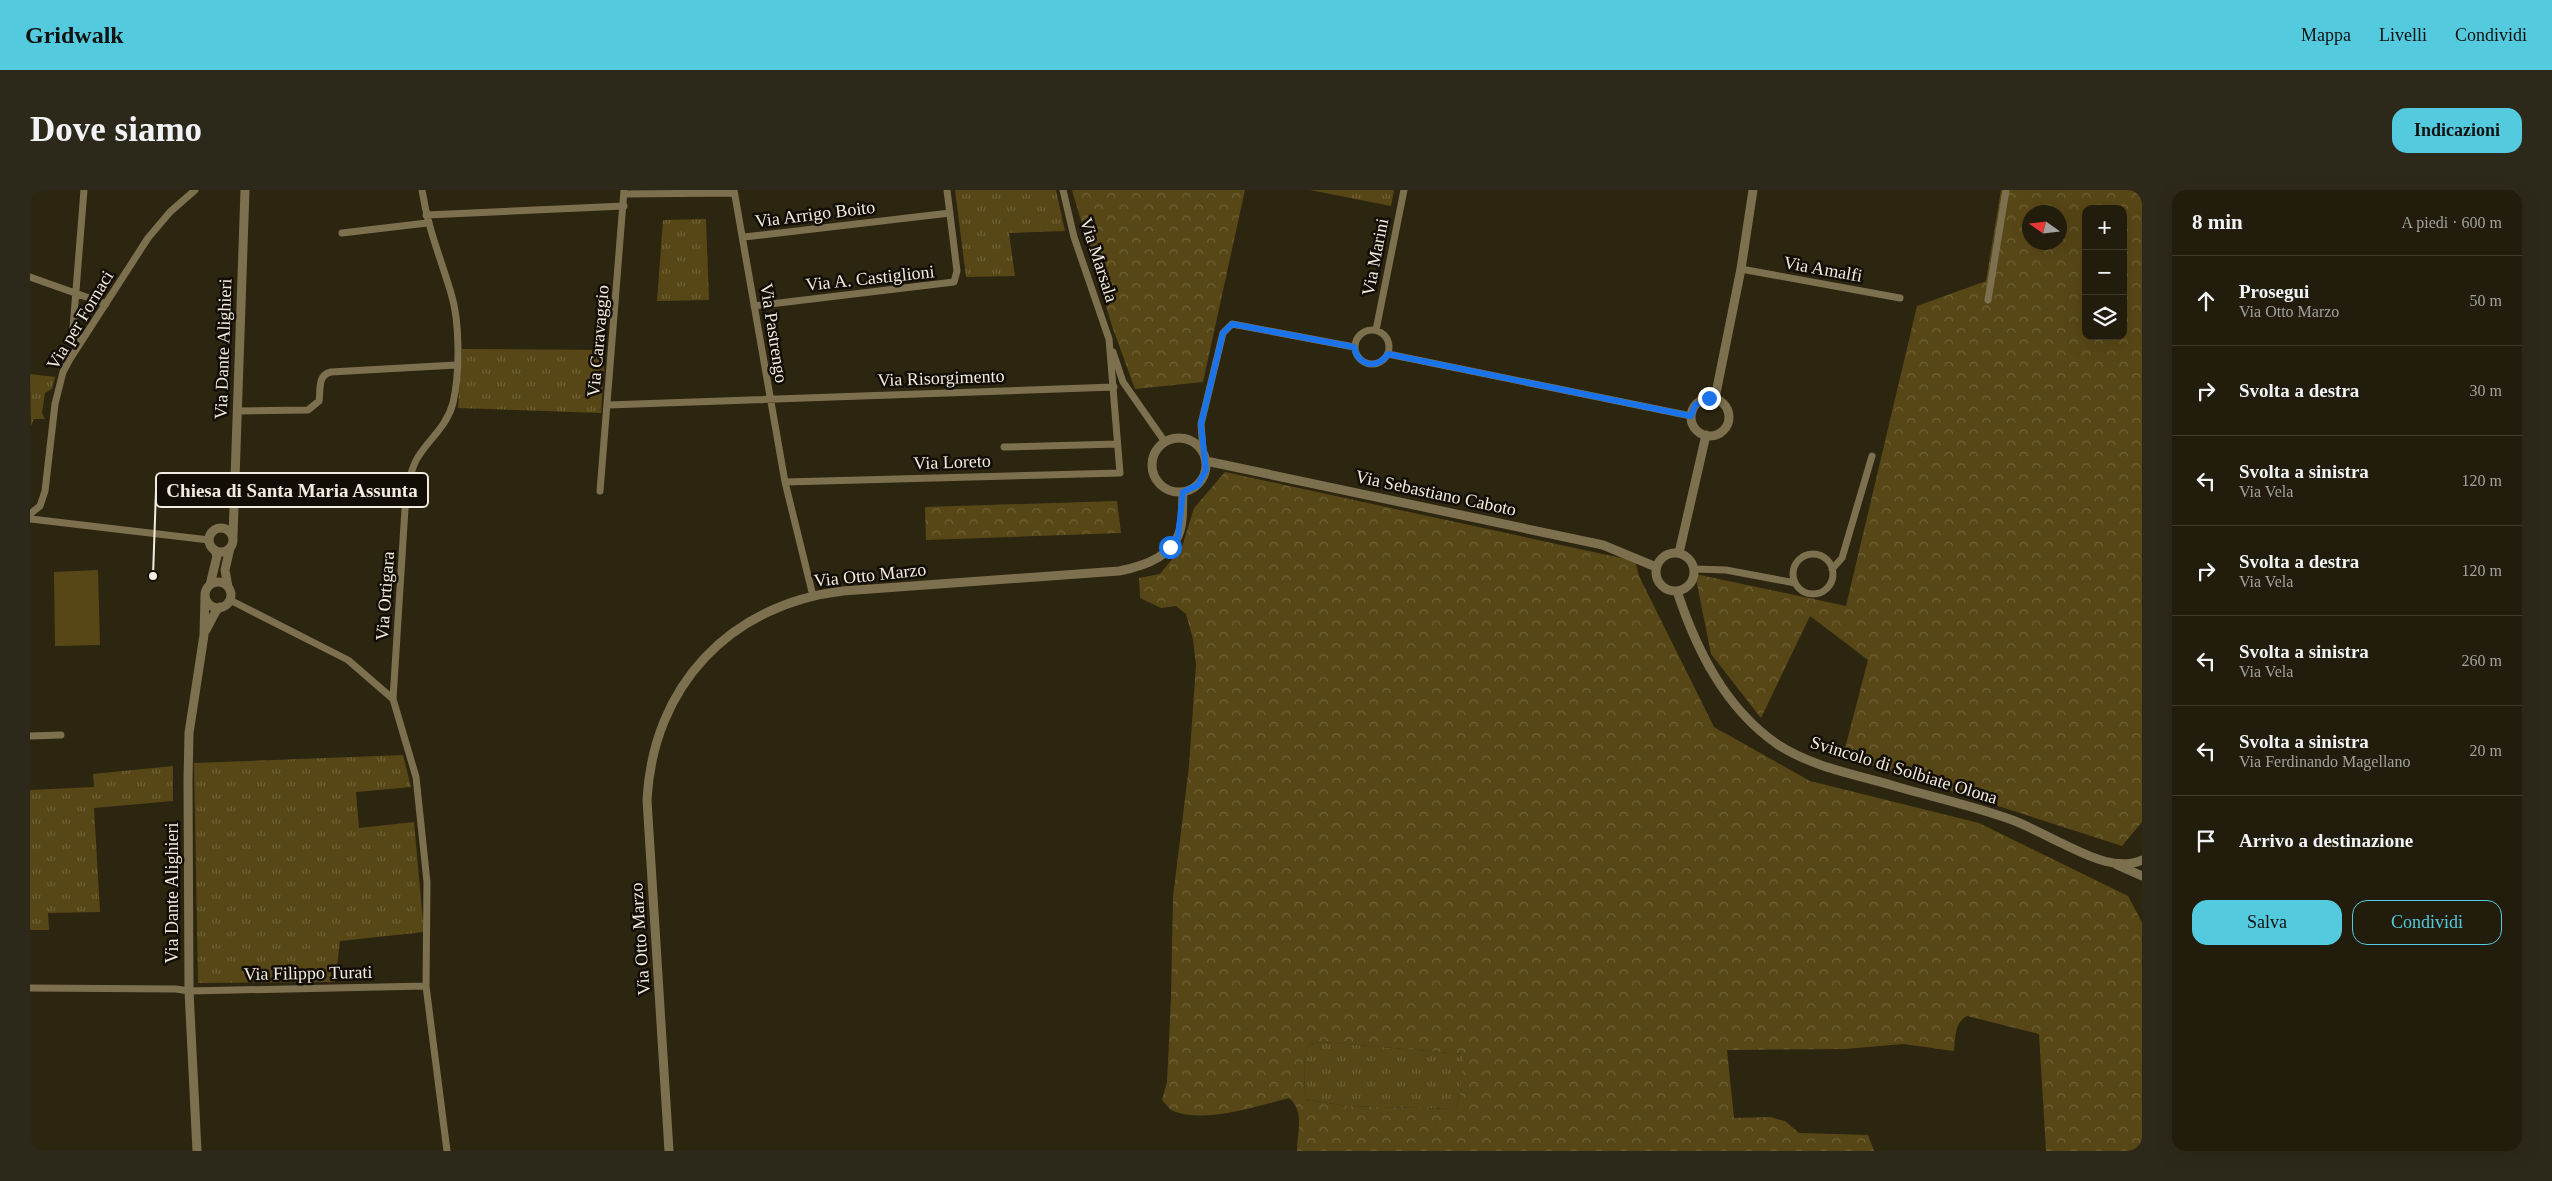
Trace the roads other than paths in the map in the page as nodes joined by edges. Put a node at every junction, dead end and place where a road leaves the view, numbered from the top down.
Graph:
1 (84, 190) edge
2 (195, 190) edge
3 (245, 190) edge
4 (422, 190) edge
5 (948, 190) edge
6 (1063, 190) edge
7 (1404, 190) edge
8 (1753, 190) edge
9 (2006, 190) edge
10 (624, 192) edge
11 (734, 192) edge
12 (624, 206) junction
13 (950, 213) junction
14 (426, 215) junction
15 (427, 223) junction
16 (342, 232) dead end
17 (744, 237) junction
18 (1741, 269) junction
19 (30, 276) edge
20 (75, 293) junction
21 (1900, 298) dead end
22 (1988, 300) dead end
23 (106, 304) junction
24 (754, 306) junction
25 (1376, 330) junction
26 (1109, 339) junction
27 (81, 341) junction
28 (1354, 347) junction
29 (1388, 354) junction
30 (456, 366) junction
31 (1114, 387) junction
32 (770, 398) junction
33 (1715, 398) junction
34 (608, 405) junction
35 (238, 411) junction
36 (1691, 416) junction
37 (1706, 435) junction
38 (1165, 442) junction
39 (1117, 444) junction
40 (1004, 447) dead end
41 (1203, 451) junction
42 (1872, 456) dead end
43 (1206, 461) junction
44 (1120, 473) joint
45 (785, 482) junction
46 (600, 491) dead end
47 (1183, 492) junction
48 (232, 510) junction
49 (30, 518) edge
50 (216, 529) junction
51 (233, 536) junction
52 (209, 540) junction
53 (230, 548) junction
54 (215, 550) junction
55 (1679, 553) junction
56 (1656, 567) junction
57 (1832, 568) junction
58 (1694, 569) junction
59 (1795, 583) junction
60 (210, 584) junction
61 (228, 587) junction
62 (1677, 591) junction
63 (205, 596) junction
64 (813, 596) junction
65 (230, 600) junction
66 (220, 607) junction
67 (204, 635) junction
68 (393, 699) junction
69 (60, 735) dead end
70 (30, 736) edge
71 (2142, 860) edge
72 (2110, 862) junction
73 (2142, 876) edge
74 (426, 986) junction
75 (30, 988) edge
76 (189, 991) junction
77 (197, 1151) edge
78 (447, 1151) edge
79 (669, 1151) edge

1 - 20 street
2 - 23 street, Via per Fornaci
3 - 35 street, Via Dante Alighieri
4 - 14 street, Via Ortigara
5 - 13 street, Via A. Castiglioni
6 - 26 street, Via Marsala
7 - 25 street, Via Marini
8 - 18 street
9 - 22 street
10 - 11 street
10 - 12 street, Via Caravaggio
11 - 17 street, Via Pastrengo
12 - 14 street
12 - 34 street, Via Caravaggio
13 - 17 street, Via Arrigo Boito
13 - 24 street, Via A. Castiglioni
14 - 15 street, Via Ortigara
15 - 16 street
15 - 30 street, Via Ortigara
17 - 24 street, Via Pastrengo
18 - 21 street, Via Amalfi
18 - 33 street
19 - 20 street
20 - 23 street
20 - 27 street
23 - 27 street, Via per Fornaci
24 - 32 street, Via Pastrengo
25 - 28 street
25 - 29 street
26 - 31 street, Via Marsala
26 - 38 street, Via Marsala
27 - 49 street, Via per Fornaci
28 - 29 street
28 - 41 street
29 - 36 street
30 - 35 street
30 - 68 street, Via Ortigara
31 - 32 street, Via Risorgimento
31 - 39 street, Via Marsala
32 - 34 street, Via Risorgimento
32 - 45 street, Via Pastrengo
33 - 36 street
33 - 37 street
34 - 46 street, Via Caravaggio
35 - 48 street, Via Dante Alighieri
36 - 37 street
37 - 55 street
38 - 41 street
38 - 47 street
39 - 40 street
39 - 44 street, Via Marsala
41 - 43 street
42 - 57 street
43 - 47 street
43 - 56 street, Via Sebastiano Caboto
44 - 45 street, Via Loreto
45 - 64 street, Via Pastrengo
47 - 64 street, Via Otto Marzo
48 - 50 street
48 - 51 street, Via Dante Alighieri
49 - 52 street
50 - 51 street
50 - 52 street
51 - 53 street, Via Dante Alighieri
52 - 54 street
53 - 54 street
53 - 61 street, Via Dante Alighieri
54 - 60 street, Via Dante Alighieri
55 - 56 street
55 - 58 street
56 - 62 street
57 - 59 street
57 - 59 street
58 - 59 street
58 - 62 street
60 - 61 street
60 - 63 street, Via Dante Alighieri
61 - 65 street, Via Dante Alighieri
62 - 72 street, Svincolo di Solbiate Olona
63 - 66 street
63 - 67 street, Via Dante Alighieri
64 - 79 street, Via Otto Marzo
65 - 66 street, Via Dante Alighieri
65 - 68 street
66 - 67 street, Via Dante Alighieri
67 - 76 street, Via Dante Alighieri
68 - 74 street, Via Ortigara
69 - 70 street
71 - 72 street, Svincolo di Solbiate Olona
72 - 73 street, Svincolo di Solbiate Olona
74 - 76 street, Via Filippo Turati
74 - 78 street, Via Ortigara
75 - 76 street, Via Filippo Turati
76 - 77 street, Via Dante Alighieri

